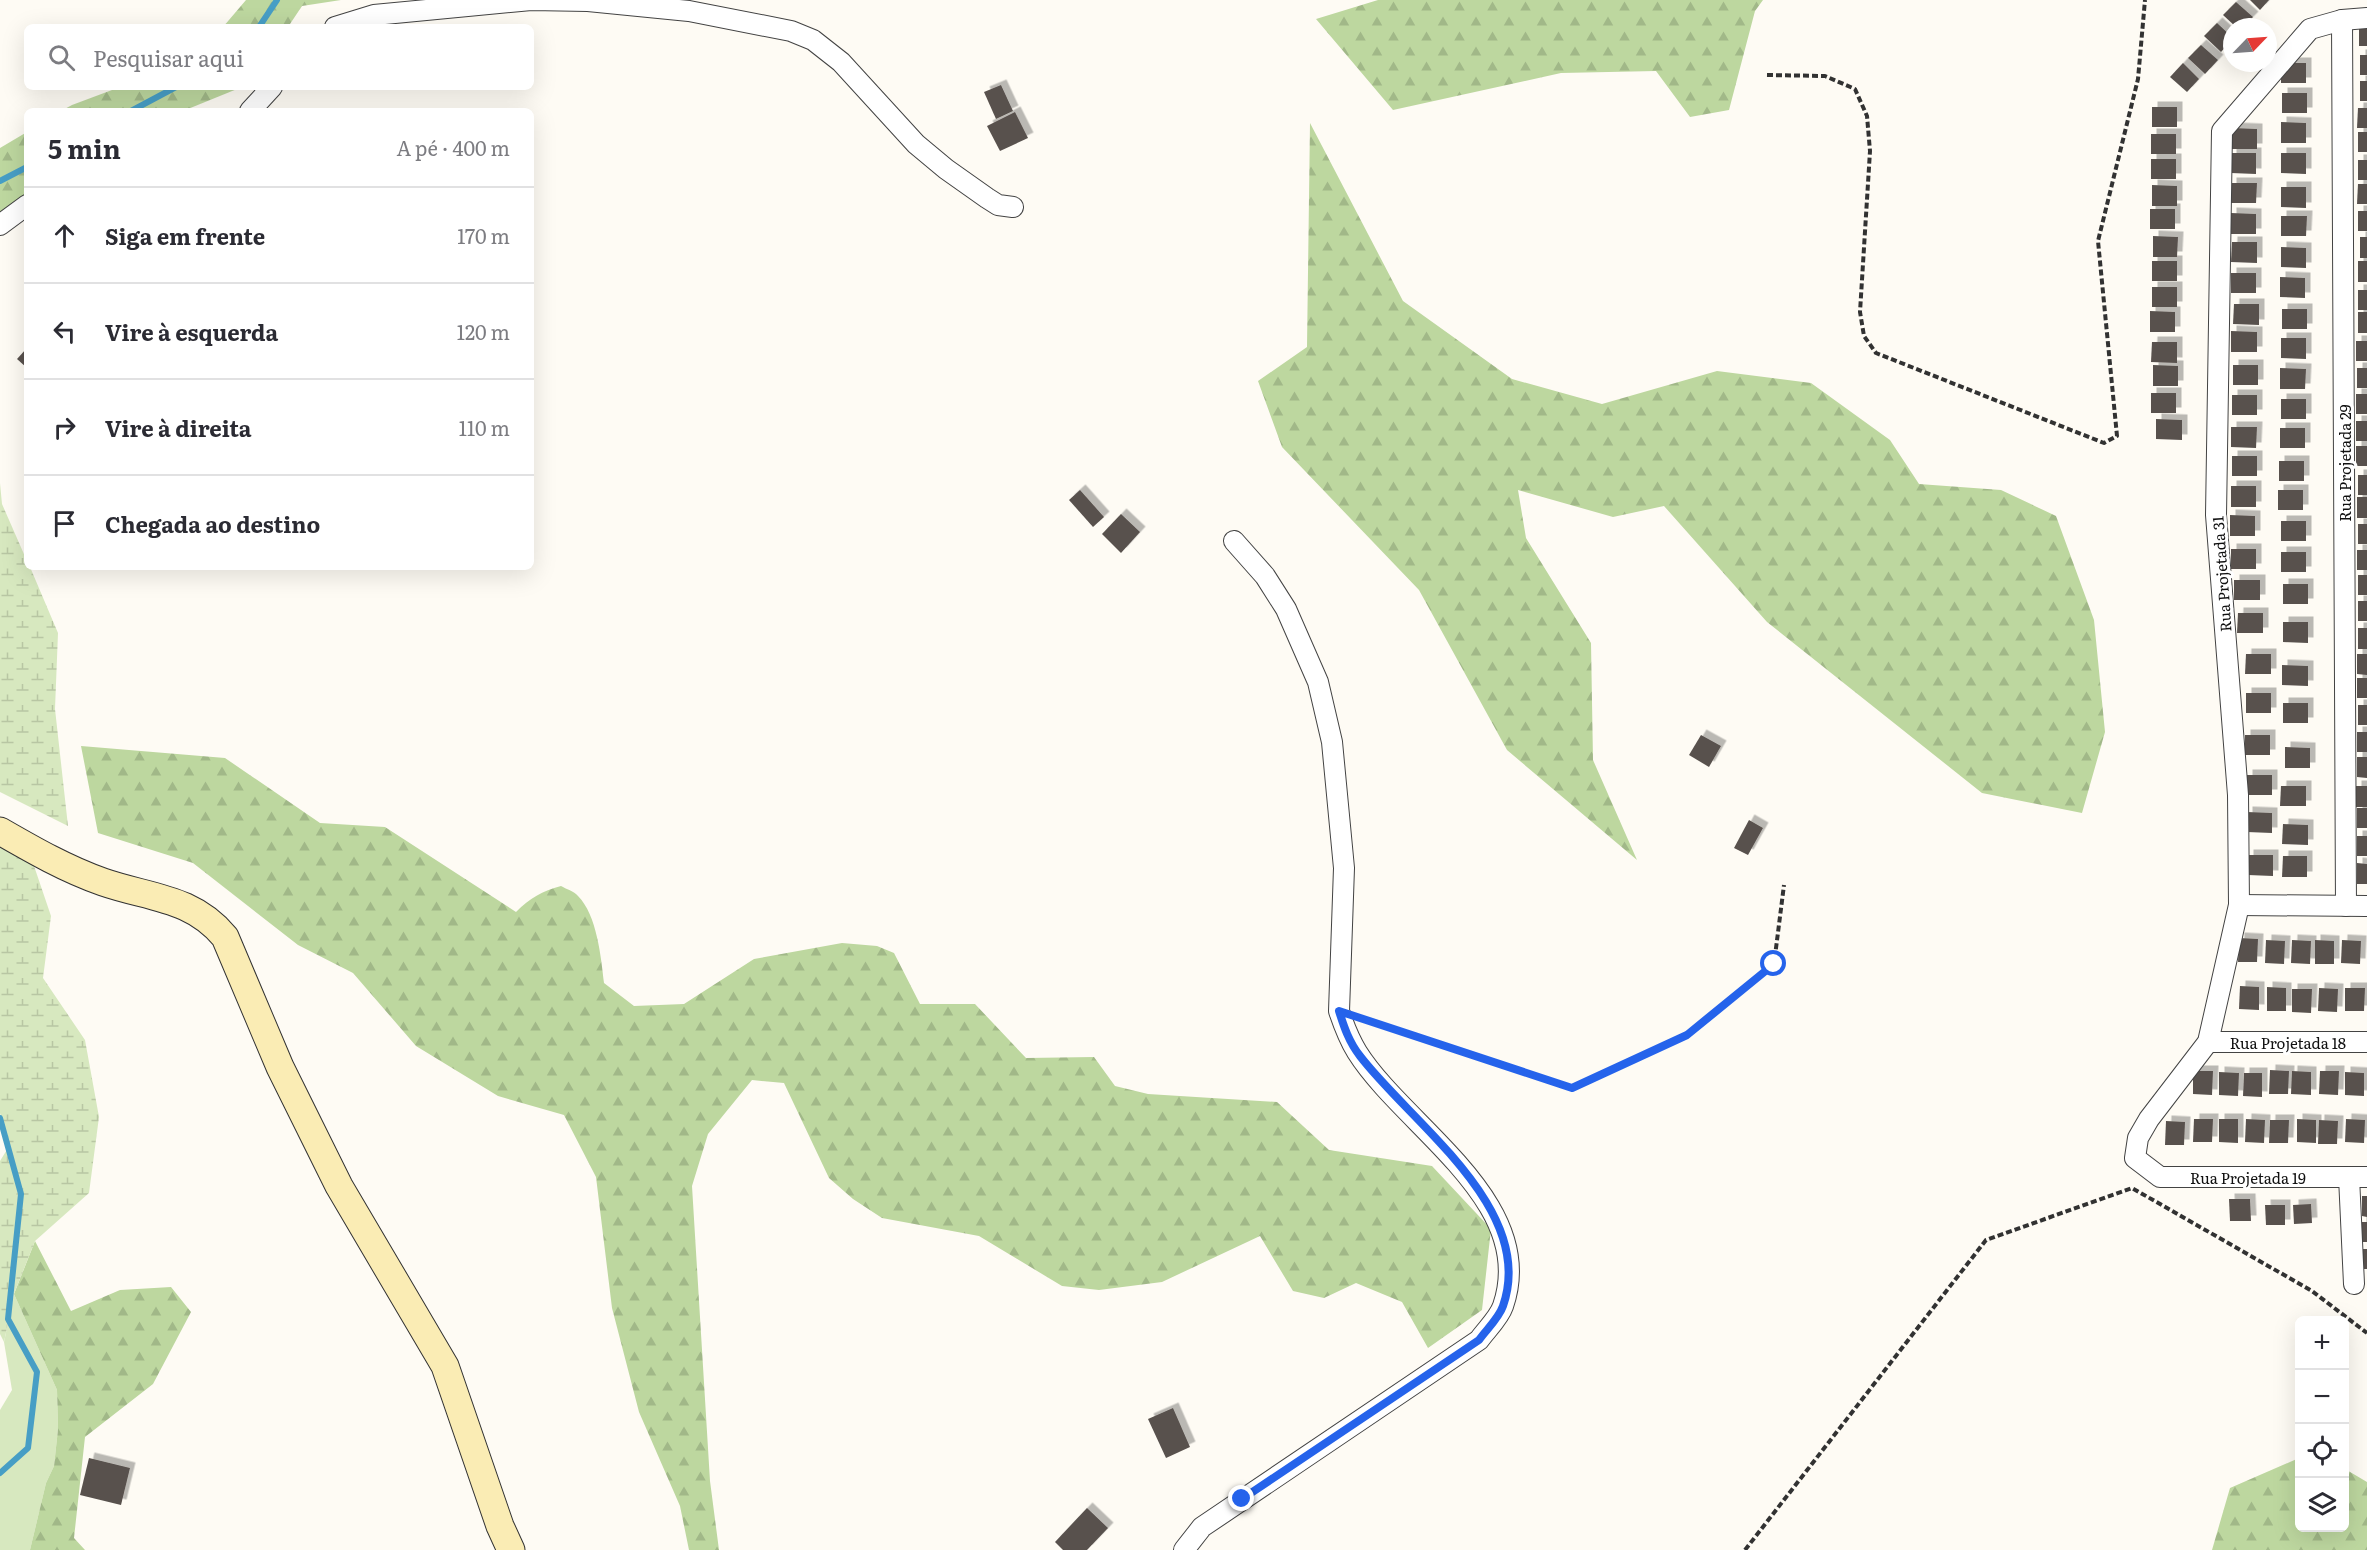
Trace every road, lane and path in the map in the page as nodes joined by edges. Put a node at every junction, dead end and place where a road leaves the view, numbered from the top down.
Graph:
1 (2145, 0) edge
2 (2367, 18) edge
3 (2342, 20) junction
4 (345, 24) edge
5 (1767, 75) dead end
6 (269, 90) edge
7 (253, 108) edge
8 (24, 207) edge
9 (1012, 207) dead end
10 (0, 225) edge
11 (1234, 541) dead end
12 (0, 831) edge
13 (1784, 885) dead end
14 (2239, 905) junction
15 (2346, 906) junction
16 (2367, 906) edge
17 (1339, 1011) junction
18 (2208, 1042) junction
19 (2367, 1042) edge
20 (2135, 1158) joint
21 (2358, 1177) edge
22 (2354, 1284) dead end
23 (2367, 1333) edge
24 (511, 1550) edge
25 (1184, 1550) edge
26 (1745, 1550) edge

1 - 5 path
2 - 3 street, Rua Projetada 31
3 - 14 street, Rua Projetada 31
3 - 15 street, Rua Projetada 29
4 - 9 street
6 - 7 street
8 - 10 street
11 - 17 street
12 - 24 street
13 - 17 path
14 - 15 street
14 - 18 street, Rua Projetada 31
15 - 16 street
17 - 25 street
18 - 19 street, Rua Projetada 18
18 - 20 street, Rua Projetada 31
20 - 21 street, Rua Projetada 19
21 - 22 street
23 - 26 path

